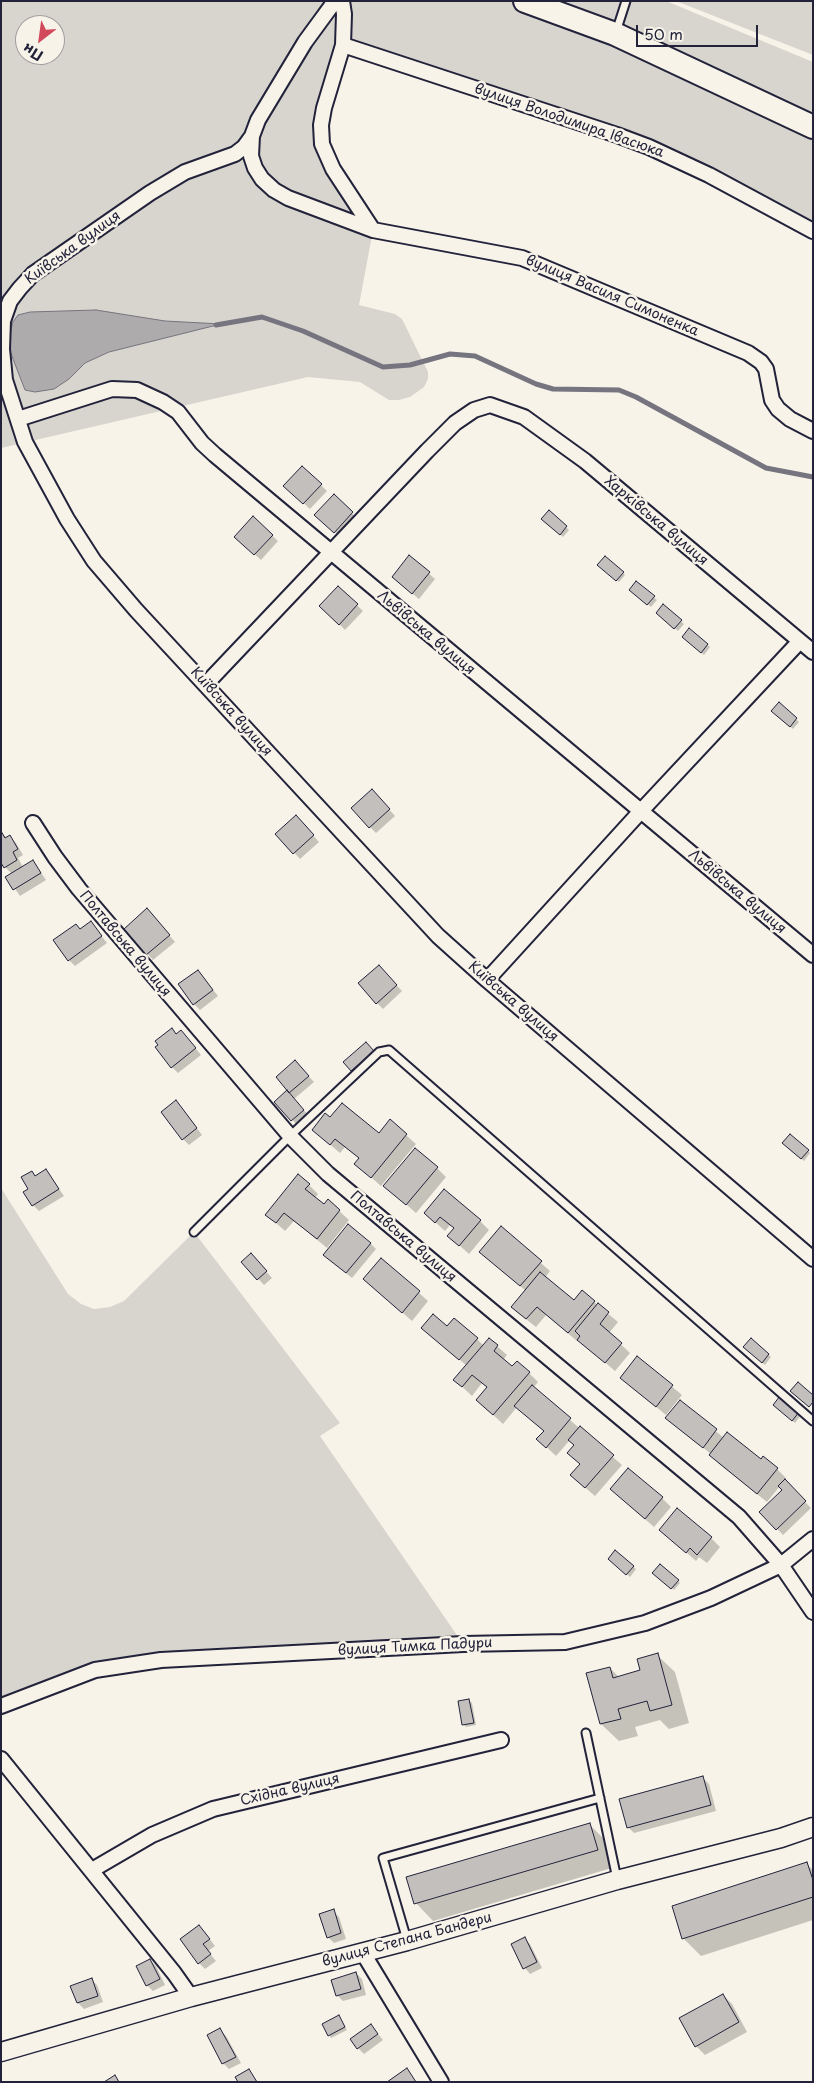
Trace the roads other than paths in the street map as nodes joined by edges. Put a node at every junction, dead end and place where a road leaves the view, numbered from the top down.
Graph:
1 (334, 1) edge
2 (342, 1) edge
3 (626, 1) edge
4 (534, 3) edge
5 (615, 34) junction
6 (343, 45) junction
7 (813, 127) edge
8 (252, 136) junction
9 (373, 230) junction
10 (813, 231) edge
11 (18, 419) junction
12 (813, 431) edge
13 (330, 554) junction
14 (800, 641) junction
15 (813, 652) edge
16 (206, 684) junction
17 (641, 811) junction
18 (33, 823) dead end
19 (813, 955) edge
20 (487, 980) junction
21 (290, 1136) junction
22 (194, 1232) dead end
23 (813, 1259) edge
24 (813, 1421) edge
25 (813, 1539) edge
26 (781, 1565) junction
27 (813, 1612) edge
28 (1, 1706) edge
29 (586, 1733) dead end
30 (500, 1740) dead end
31 (1, 1759) edge
32 (600, 1798) junction
33 (813, 1827) edge
34 (92, 1870) junction
35 (617, 1880) junction
36 (407, 1941) junction
37 (363, 1953) junction
38 (191, 1997) junction
39 (1, 2052) edge
40 (441, 2082) edge

1 - 8 street, Київська вулиця
2 - 6 street
3 - 5 lane
4 - 5 main road
5 - 7 main road
6 - 9 street
6 - 10 street, вулиця Володимира Івасюка
8 - 9 street, вулиця Василя Симоненка
8 - 11 street, Київська вулиця
9 - 12 street, вулиця Василя Симоненка
11 - 13 street, Львівська вулиця
11 - 16 street, Київська вулиця
13 - 14 street, Харківська вулиця
13 - 16 street
13 - 17 street, Львівська вулиця
14 - 15 street, Харківська вулиця
14 - 17 street
16 - 20 street, Київська вулиця
17 - 19 street, Львівська вулиця
17 - 20 street
18 - 21 street, Полтавська вулиця
20 - 23 street, Київська вулиця
21 - 22 lane
21 - 24 lane
21 - 26 street, Полтавська вулиця
25 - 26 street, вулиця Тимка Падури
26 - 27 street, Полтавська вулиця
26 - 28 street, вулиця Тимка Падури
29 - 32 lane
30 - 34 street, Східна вулиця
31 - 34 street
32 - 35 lane
32 - 36 lane
33 - 35 street, вулиця Степана Бандери
34 - 38 street
35 - 36 street, вулиця Степана Бандери
36 - 37 street, вулиця Степана Бандери
37 - 38 street, вулиця Степана Бандери
37 - 40 street
38 - 39 street, вулиця Степана Бандери

